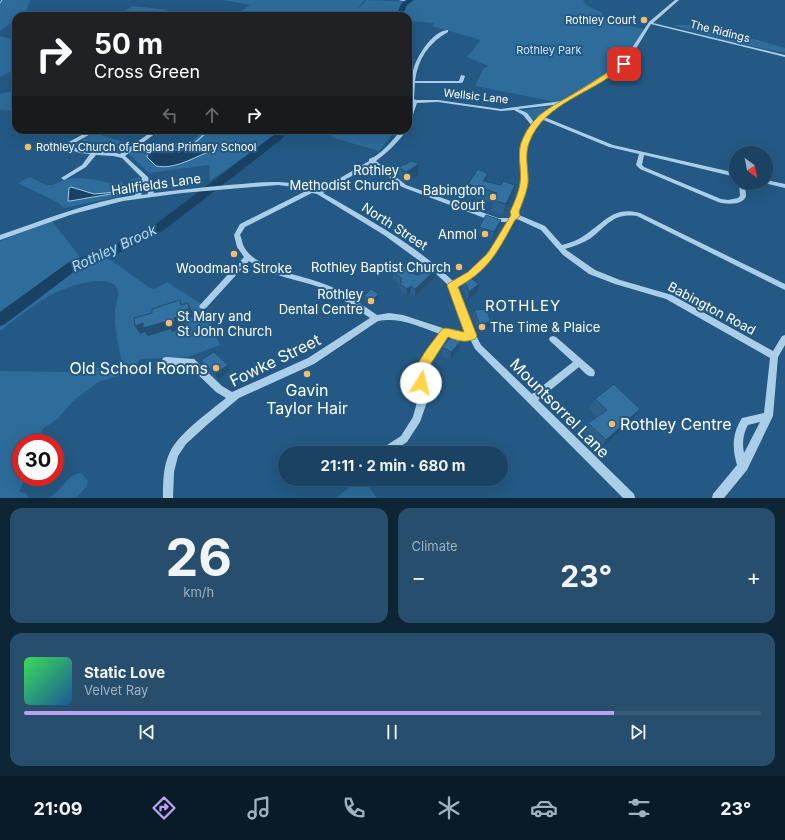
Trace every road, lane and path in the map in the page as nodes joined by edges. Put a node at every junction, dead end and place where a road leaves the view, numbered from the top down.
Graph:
1 (677, 0) edge
2 (650, 23) junction
3 (448, 31) dead end
4 (785, 56) edge
5 (463, 76) dead end
6 (412, 82) junction
7 (412, 101) edge
8 (559, 103) junction
9 (514, 110) junction
10 (540, 117) junction
11 (534, 125) junction
12 (88, 134) edge
13 (152, 134) edge
14 (401, 134) edge
15 (65, 146) junction
16 (56, 151) dead end
17 (94, 153) junction
18 (642, 154) junction
19 (122, 155) junction
20 (371, 160) junction
21 (729, 173) edge
22 (64, 178) dead end
23 (146, 178) junction
24 (773, 183) edge
25 (785, 186) edge
26 (743, 190) edge
27 (316, 192) junction
28 (152, 195) junction
29 (138, 197) junction
30 (513, 218) junction
31 (0, 238) edge
32 (560, 248) junction
33 (249, 256) junction
34 (452, 285) junction
35 (785, 287) edge
36 (203, 306) dead end
37 (376, 318) junction
38 (446, 332) junction
39 (471, 336) junction
40 (785, 338) edge
41 (553, 339) dead end
42 (774, 356) junction
43 (166, 361) dead end
44 (579, 362) junction
45 (591, 373) dead end
46 (232, 398) junction
47 (532, 400) junction
48 (768, 416) junction
49 (393, 446) edge
50 (743, 466) junction
51 (168, 498) edge
52 (630, 498) edge
53 (717, 498) edge

1 - 2 street
2 - 4 street, The Ridings
2 - 8 street
3 - 6 street
5 - 6 street
6 - 7 street
7 - 9 street, Wellsic Lane
8 - 9 street, Wellsic Lane
8 - 10 street
9 - 11 street
10 - 11 street
10 - 18 street
11 - 30 street
12 - 15 street
13 - 19 street
14 - 20 street
15 - 16 street
15 - 17 street
17 - 19 street
17 - 22 street
18 - 21 street
18 - 26 street
19 - 23 street
20 - 27 street
20 - 30 street, Babington Road
23 - 28 street
23 - 29 street
24 - 25 street
27 - 28 street, Hallfields Lane
27 - 33 street
27 - 34 street, North Street
28 - 29 street, Hallfields Lane
29 - 31 street, Hallfields Lane
30 - 32 street, Babington Road
30 - 34 street
32 - 35 street
32 - 42 street, Babington Road
33 - 36 street
33 - 37 street
34 - 39 street, Mountsorrel Lane
37 - 38 street
37 - 46 street, Fowke Street
38 - 39 street
38 - 49 street
39 - 47 street, Mountsorrel Lane
40 - 42 street
41 - 44 street
42 - 48 street
43 - 46 street
44 - 45 street
44 - 47 street
46 - 51 street, Fowke Street
47 - 52 street, Mountsorrel Lane
48 - 50 street
48 - 50 street
50 - 53 street

